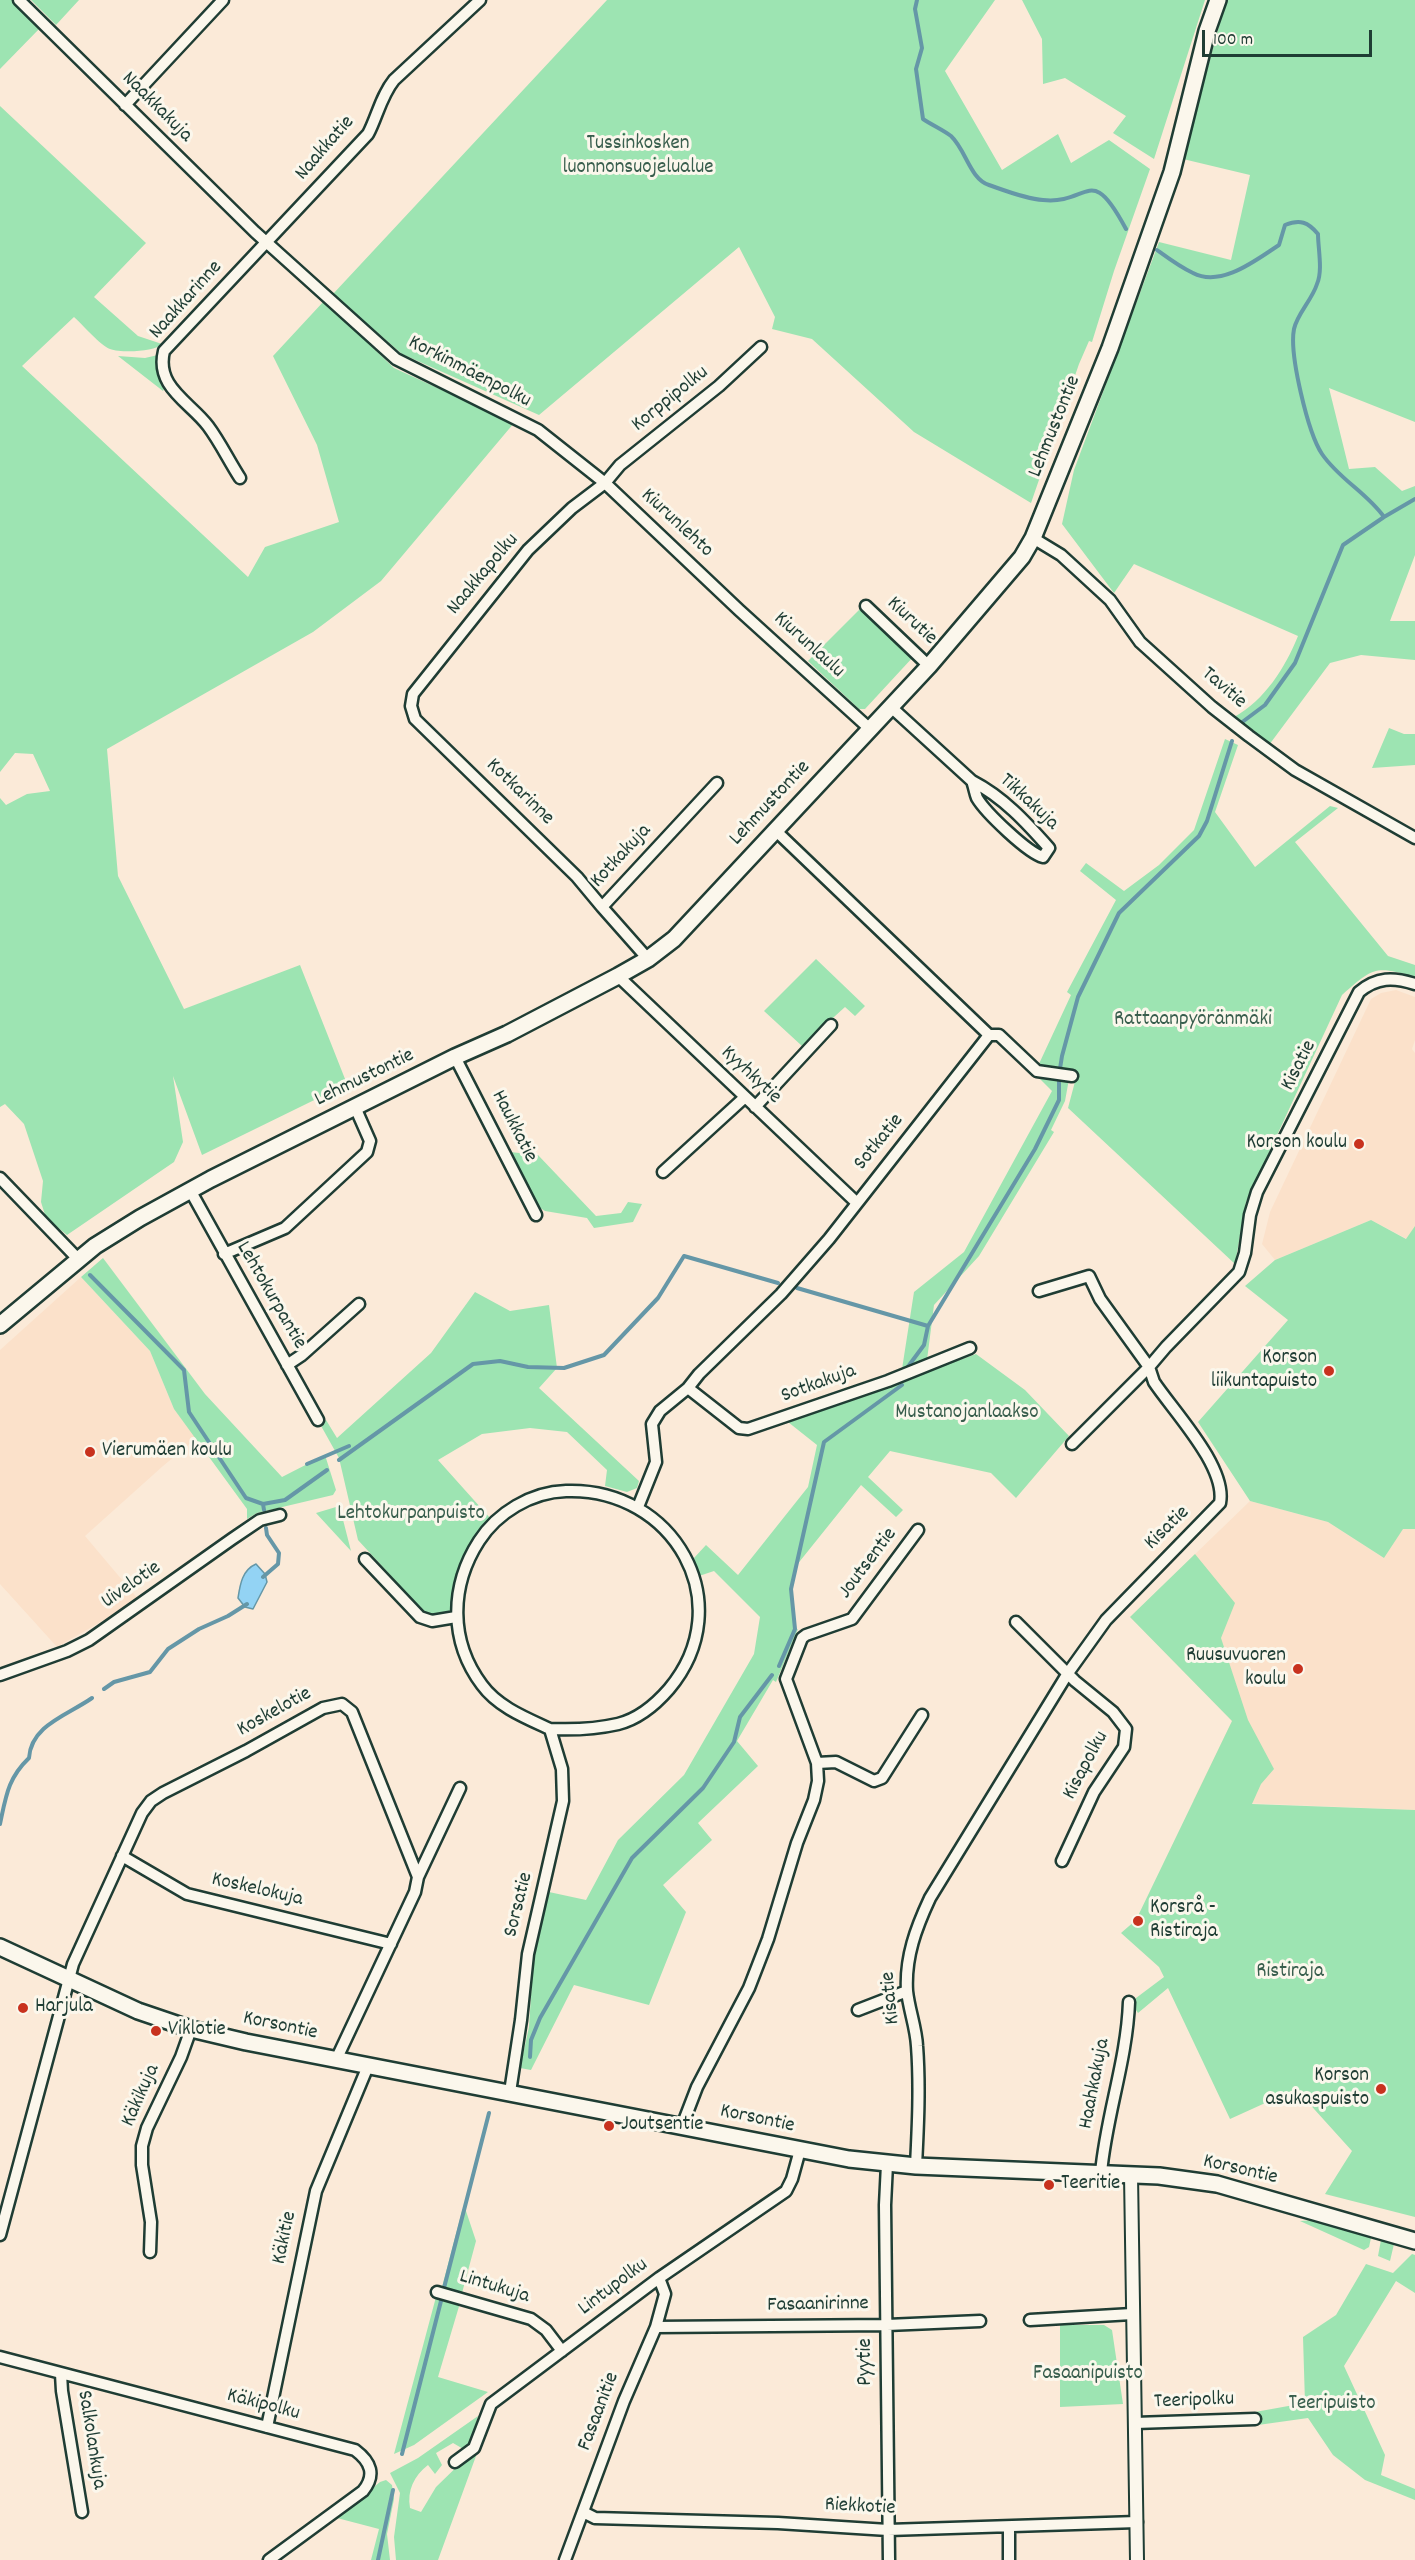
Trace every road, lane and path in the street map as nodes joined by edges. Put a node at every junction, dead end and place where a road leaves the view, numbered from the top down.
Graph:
1 (20, 0) edge
2 (223, 0) edge
3 (480, 0) edge
4 (1218, 0) edge
5 (125, 105) junction
6 (267, 243) junction
7 (761, 347) dead end
8 (240, 478) dead end
9 (605, 483) junction
10 (1034, 537) junction
11 (720, 592) joint
12 (866, 606) dead end
13 (929, 666) junction
14 (411, 706) joint
15 (891, 707) junction
16 (870, 729) junction
17 (972, 781) junction
18 (717, 783) dead end
19 (775, 830) junction
20 (1415, 838) edge
21 (602, 907) junction
22 (648, 958) junction
23 (618, 976) junction
24 (1415, 984) edge
25 (831, 1025) dead end
26 (989, 1035) junction
27 (455, 1057) junction
28 (1072, 1076) dead end
29 (744, 1098) junction
30 (355, 1107) junction
31 (755, 1107) junction
32 (663, 1173) dead end
33 (0, 1178) edge
34 (190, 1190) junction
35 (857, 1203) junction
36 (536, 1215) dead end
37 (224, 1254) junction
38 (79, 1260) junction
39 (1039, 1291) dead end
40 (359, 1304) dead end
41 (0, 1325) edge
42 (970, 1348) dead end
43 (287, 1365) junction
44 (1149, 1367) junction
45 (688, 1388) junction
46 (318, 1420) dead end
47 (1072, 1444) dead end
48 (638, 1507) junction
49 (280, 1515) dead end
50 (918, 1530) dead end
51 (365, 1559) dead end
52 (456, 1617) junction
53 (1016, 1622) dead end
54 (1068, 1673) junction
55 (0, 1674) edge
56 (922, 1715) dead end
57 (550, 1729) junction
58 (817, 1763) junction
59 (460, 1788) dead end
60 (123, 1856) junction
61 (1062, 1861) dead end
62 (418, 1877) junction
63 (391, 1944) junction
64 (0, 1947) edge
65 (69, 1980) junction
66 (907, 1991) junction
67 (1129, 2002) dead end
68 (858, 2010) dead end
69 (191, 2029) junction
70 (336, 2060) junction
71 (368, 2066) junction
72 (510, 2092) junction
73 (682, 2126) junction
74 (800, 2150) junction
75 (887, 2164) junction
76 (916, 2166) junction
77 (1101, 2173) junction
78 (1131, 2175) junction
79 (3, 2211) edge
80 (0, 2235) edge
81 (1415, 2241) edge
82 (150, 2252) dead end
83 (659, 2278) junction
84 (437, 2292) dead end
85 (1132, 2314) junction
86 (1030, 2320) dead end
87 (980, 2321) dead end
88 (887, 2325) junction
89 (656, 2327) junction
90 (562, 2350) junction
91 (0, 2357) edge
92 (61, 2374) junction
93 (1255, 2419) dead end
94 (1135, 2423) junction
95 (267, 2427) junction
96 (455, 2462) dead end
97 (82, 2512) dead end
98 (583, 2512) junction
99 (1137, 2522) junction
100 (1009, 2527) junction
101 (888, 2530) junction
102 (269, 2560) edge
103 (565, 2560) edge
104 (888, 2560) edge
105 (1009, 2560) edge
106 (1137, 2560) edge

1 - 5 street, Naakkakuja
2 - 5 street
3 - 6 street, Naakkatie
4 - 10 main road, Lehmustontie
5 - 6 street, Naakkakuja
6 - 8 street, Naakkarinne
6 - 9 street, Korkinmäenpolku
7 - 9 street, Korppipolku
9 - 11 street, Kiurunlehto
9 - 14 street, Naakkapolku
10 - 13 main road, Lehmustontie
10 - 20 street, Tavitie
11 - 16 street, Kiurunlaulu
12 - 13 street, Kiurutie
13 - 15 main road, Lehmustontie
14 - 21 street, Kotkarinne
15 - 16 main road, Lehmustontie
15 - 17 street, Tikkakuja
16 - 19 main road, Lehmustontie
17 - 17 street, Tikkakuja
18 - 21 street, Kotkakuja
19 - 22 main road, Lehmustontie
19 - 26 street
21 - 22 street, Kotkakuja
22 - 23 main road, Lehmustontie
23 - 27 main road, Lehmustontie
23 - 29 street, Kyyhkytie
24 - 44 street, Kisatie
25 - 31 street
26 - 28 street
26 - 35 street, Sotkatie
27 - 30 main road, Lehmustontie
27 - 36 street, Haukkatie
29 - 31 street, Kyyhkytie
29 - 32 street
30 - 34 main road, Lehmustontie
30 - 37 street
31 - 35 street, Kyyhkytie
33 - 38 street
34 - 37 street, Lehtokurpantie
34 - 38 main road, Lehmustontie
35 - 45 street, Sotkatie
37 - 43 street, Lehtokurpantie
38 - 41 main road, Lehmustontie
39 - 44 street
40 - 43 street
42 - 45 street, Sotkakuja
43 - 46 street, Lehtokurpantie
44 - 47 street
44 - 54 street, Kisatie
45 - 48 street, Sotkatie
48 - 52 street
48 - 57 street
49 - 55 street, Uivelotie
50 - 58 street, Joutsentie
51 - 52 street
52 - 57 street
53 - 54 street
54 - 61 street, Kisapolku
54 - 66 street, Kisatie
56 - 58 street
57 - 72 street, Sorsatie
58 - 73 street, Joutsentie
59 - 62 street
60 - 62 street, Koskelotie
60 - 63 street, Koskelokuja
60 - 65 street, Koskelotie
62 - 63 street
63 - 70 street
64 - 65 main road, Korsontie
65 - 69 main road, Korsontie
65 - 79 street
66 - 68 street
66 - 76 street, Kisatie
67 - 77 street, Haahkakuja
69 - 70 main road, Korsontie
69 - 82 street, Käkikuja
70 - 71 main road, Korsontie
71 - 72 main road, Korsontie
71 - 95 street, Käkitie
72 - 73 main road, Korsontie
73 - 74 main road, Korsontie
74 - 75 main road, Korsontie
74 - 83 street, Lintupolku
75 - 76 main road, Korsontie
75 - 88 street, Pyytie
76 - 77 main road, Korsontie
77 - 78 main road, Korsontie
78 - 81 main road, Korsontie
78 - 85 street
79 - 80 street
83 - 89 street, Fasaanitie
83 - 90 street, Lintupolku
84 - 90 street, Lintukuja
85 - 86 street
85 - 94 street
87 - 88 street, Fasaanirinne
88 - 89 street, Fasaanirinne
88 - 101 street, Pyytie
89 - 98 street, Fasaanitie
90 - 96 street, Lintupolku
91 - 92 street, Käkipolku
92 - 95 street, Käkipolku
92 - 97 street, Salkolankuja
93 - 94 street, Teeripolku
94 - 99 street
95 - 102 street, Käkipolku
98 - 101 street, Riekkotie
98 - 103 street, Fasaanitie
99 - 100 street, Riekkotie
99 - 106 street
100 - 101 street, Riekkotie
100 - 105 street
101 - 104 street, Pyytie

